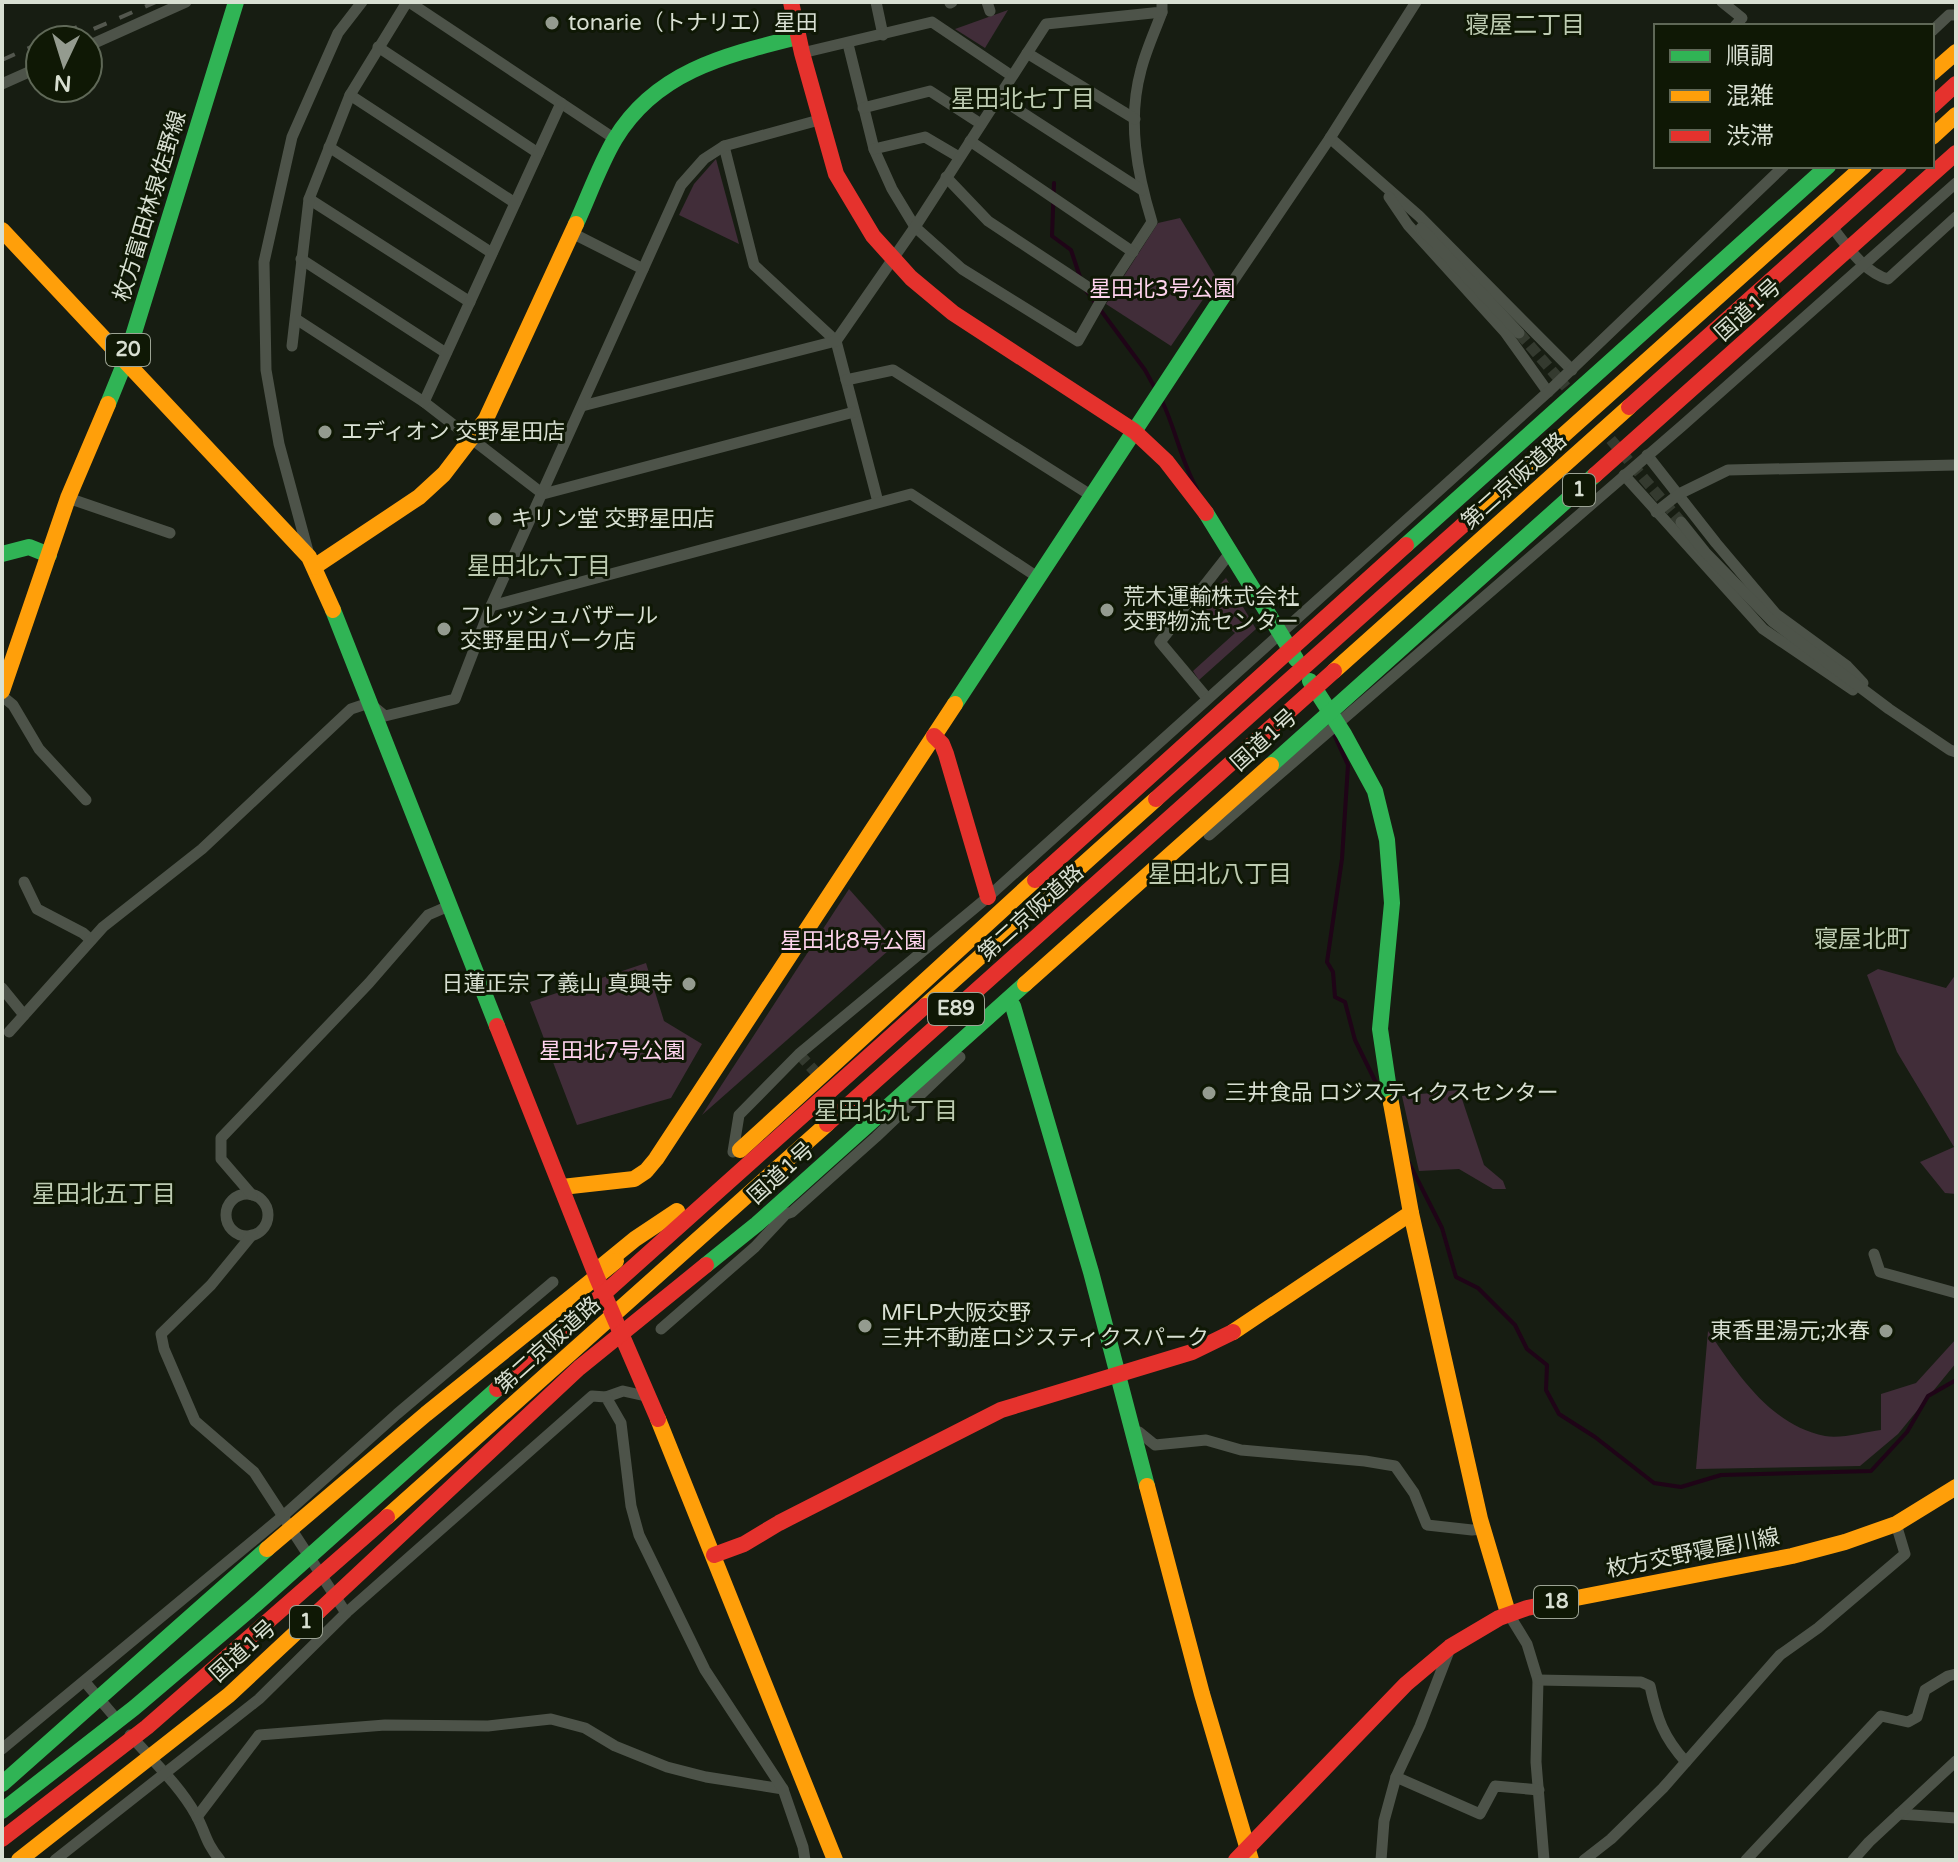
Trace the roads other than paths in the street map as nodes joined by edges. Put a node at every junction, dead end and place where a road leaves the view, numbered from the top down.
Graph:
1 (186, 2) edge
2 (236, 2) edge
3 (362, 2) edge
4 (408, 2) edge
5 (791, 2) edge
6 (876, 2) edge
7 (1416, 2) edge
8 (1722, 2) edge
9 (1162, 7) edge
10 (1956, 15) edge
11 (1737, 24) edge
12 (1934, 29) edge
13 (883, 35) junction
14 (104, 39) edge
15 (848, 44) junction
16 (800, 45) junction
17 (378, 47) junction
18 (1956, 52) edge
19 (1027, 53) junction
20 (1956, 69) edge
21 (1934, 71) edge
22 (24, 74) edge
23 (1012, 76) junction
24 (2, 84) edge
25 (1956, 84) edge
26 (1934, 87) edge
27 (350, 95) junction
28 (998, 97) junction
29 (561, 103) junction
30 (1934, 104) edge
31 (863, 108) junction
32 (1956, 115) edge
33 (1135, 119) junction
34 (819, 120) junction
35 (981, 124) junction
36 (1934, 135) edge
37 (1330, 138) junction
38 (615, 139) junction
39 (1956, 140) edge
40 (970, 141) junction
41 (724, 146) junction
42 (329, 147) junction
43 (874, 149) junction
44 (538, 153) junction
45 (1956, 153) edge
46 (959, 157) junction
47 (1934, 159) edge
48 (1780, 168) edge
49 (1782, 168) edge
50 (1826, 168) edge
51 (1843, 168) edge
52 (1862, 168) edge
53 (1897, 168) edge
54 (1924, 168) edge
55 (946, 177) junction
56 (1956, 183) edge
57 (1383, 186) junction
58 (1142, 190) junction
59 (309, 199) junction
60 (515, 203) junction
61 (1956, 217) edge
62 (915, 227) junction
63 (2, 230) edge
64 (572, 233) junction
65 (1133, 252) junction
66 (492, 253) junction
67 (893, 258) junction
68 (301, 259) junction
69 (1865, 266) junction
70 (643, 269) junction
71 (1227, 290) joint
72 (1103, 297) junction
73 (470, 302) junction
74 (296, 319) junction
75 (1519, 333) tunnel mouth
76 (836, 341) junction
77 (292, 346) dead end
78 (446, 353) junction
79 (125, 362) junction
80 (1572, 370) junction
81 (846, 380) junction
82 (1548, 392) junction
83 (424, 402) junction
84 (582, 406) junction
85 (854, 412) junction
86 (1134, 431) junction
87 (1566, 432) junction
88 (473, 438) junction
89 (1584, 448) junction
90 (1647, 455) junction
91 (1956, 465) edge
92 (1624, 475) junction
93 (543, 494) junction
94 (1679, 494) junction
95 (1092, 496) junction
96 (1433, 496) junction
97 (68, 498) junction
98 (878, 502) junction
99 (1656, 512) junction
100 (1681, 522) tunnel mouth
101 (170, 533) dead end
102 (1230, 553) junction
103 (2, 554) edge
104 (49, 555) junction
105 (312, 562) junction
106 (1373, 576) junction
107 (1039, 578) junction
108 (491, 606) junction
109 (1280, 633) junction
110 (2, 694) edge
111 (1207, 698) junction
112 (369, 703) junction
113 (1889, 709) junction
114 (1187, 716) junction
115 (1213, 720) junction
116 (1337, 723) junction
117 (934, 736) junction
118 (1956, 752) edge
119 (86, 800) dead end
120 (24, 882) dead end
121 (988, 897) junction
122 (451, 905) junction
123 (91, 940) junction
124 (2, 988) edge
125 (1013, 1006) junction
126 (24, 1015) junction
127 (9, 1032) dead end
128 (737, 1162) junction
129 (758, 1185) junction
130 (562, 1187) junction
131 (252, 1195) junction
132 (1411, 1213) junction
133 (785, 1215) junction
134 (757, 1224) junction
135 (252, 1235) junction
136 (1874, 1254) dead end
137 (597, 1278) junction
138 (553, 1282) dead end
139 (1956, 1293) edge
140 (661, 1329) dead end
141 (620, 1333) junction
142 (1118, 1375) junction
143 (606, 1397) junction
144 (650, 1397) junction
145 (397, 1414) junction
146 (426, 1414) junction
147 (1134, 1434) junction
148 (1956, 1487) edge
149 (283, 1516) junction
150 (1896, 1524) junction
151 (1483, 1529) junction
152 (714, 1555) junction
153 (346, 1613) junction
154 (1508, 1613) junction
155 (1450, 1647) junction
156 (1956, 1674) edge
157 (1538, 1680) junction
158 (85, 1682) junction
159 (2, 1749) edge
160 (1956, 1761) edge
161 (1686, 1762) junction
162 (2, 1765) edge
163 (166, 1775) junction
164 (1396, 1777) junction
165 (2, 1784) edge
166 (783, 1789) junction
167 (1539, 1790) junction
168 (2, 1811) edge
169 (1899, 1814) junction
170 (197, 1817) junction
171 (1956, 1818) edge
172 (2, 1839) edge
173 (1250, 1854) edge
174 (19, 1860) edge
175 (34, 1860) edge
176 (55, 1860) edge
177 (220, 1860) edge
178 (805, 1860) edge
179 (835, 1860) edge
180 (1236, 1860) edge
181 (1381, 1860) edge
182 (1544, 1860) edge
183 (1584, 1860) edge
184 (1746, 1860) edge
185 (1853, 1860) edge

1 - 14 street
2 - 79 main road, 枚方富田林泉佐野線 / 20
3 - 105 street
4 - 17 street
4 - 29 street
5 - 16 main road
6 - 13 street
7 - 37 street
8 - 11 street
9 - 19 street
9 - 33 street
10 - 12 street
13 - 15 street
13 - 23 street
15 - 16 street
15 - 31 street
16 - 34 main road
16 - 38 main road
17 - 27 street
17 - 44 street
18 - 21 main road
19 - 23 street
19 - 33 street
20 - 26 main road
22 - 24 street
23 - 28 street
25 - 30 main road
27 - 42 street
27 - 60 street
28 - 35 street
28 - 58 street
29 - 38 street
29 - 44 street
31 - 35 street
31 - 43 street
32 - 36 main road
33 - 58 street
34 - 41 street
34 - 67 main road
35 - 40 street
37 - 57 street
37 - 71 street
38 - 64 main road
39 - 47 main road
40 - 46 street
40 - 65 street
41 - 70 street
41 - 76 street
42 - 59 street
42 - 66 street
43 - 46 street
43 - 62 street
44 - 60 street
45 - 134 main road, 国道1号 / 1
46 - 55 street
48 - 80 street
49 - 69 street
50 - 106 main road, 国道1号
51 - 87 main road
52 - 87 main road, 第二京阪道路 / E89
53 - 89 main road, 第二京阪道路 / E89
54 - 89 main road
55 - 62 street
55 - 72 street
56 - 69 street
57 - 75 street
57 - 80 street
57 - 82 street
58 - 65 street
59 - 68 street
59 - 73 street
60 - 66 street
61 - 69 street
62 - 67 street
62 - 72 street
63 - 79 main road
64 - 70 street
64 - 88 main road
65 - 72 street
66 - 73 street
67 - 76 street
67 - 86 main road
68 - 74 street
68 - 78 street
69 - 90 street
70 - 84 street
71 - 86 main road
73 - 78 street
74 - 77 street
74 - 83 street
76 - 81 street
76 - 84 street
78 - 83 street
79 - 97 main road, 枚方富田林泉佐野線 / 20
79 - 105 main road
80 - 82 street
81 - 85 street
81 - 95 street
82 - 96 street
83 - 88 street
84 - 93 street
85 - 93 street
85 - 98 street
86 - 95 main road
86 - 102 main road
87 - 128 main road, 第二京阪道路 / E89
88 - 93 street
88 - 105 main road
89 - 129 main road, 第二京阪道路 / E89
90 - 92 street
90 - 94 street
91 - 94 street
92 - 99 street
92 - 116 street
93 - 108 street
94 - 99 street
94 - 113 street
95 - 107 main road
96 - 106 street
96 - 109 street
97 - 101 street
97 - 104 main road, 枚方富田林泉佐野線 / 20
98 - 107 street
98 - 108 street
99 - 113 street
100 - 113 street
102 - 109 main road
102 - 111 street
103 - 104 main road
104 - 110 main road, 枚方富田林泉佐野線 / 20
105 - 112 main road
106 - 115 main road, 国道1号
107 - 117 main road
108 - 112 street
109 - 111 street
109 - 116 main road
110 - 119 street
111 - 114 street
112 - 122 main road
112 - 123 street
113 - 118 street
114 - 115 street
114 - 121 street
115 - 128 main road, 国道1号
116 - 125 street
116 - 132 main road
117 - 121 main road
117 - 130 main road
120 - 123 street
121 - 128 street
122 - 130 main road
122 - 131 street
123 - 126 street
124 - 126 street
125 - 133 street
125 - 142 main road
126 - 127 street
128 - 137 main road, 国道1号
128 - 162 main road
128 - 168 main road, 第二京阪道路 / E89
129 - 172 main road, 第二京阪道路 / E89
129 - 175 main road
130 - 137 main road
131 - 135 street
131 - 135 street
132 - 142 main road
132 - 151 main road
133 - 134 street
133 - 140 street
134 - 141 main road, 国道1号 / 1
135 - 149 street
136 - 139 street
137 - 141 main road
137 - 146 main road, 国道1号
138 - 145 street
141 - 144 main road
141 - 174 main road, 国道1号 / 1
142 - 147 main road
142 - 152 main road
143 - 144 street
143 - 153 street
143 - 166 street
144 - 152 main road
145 - 146 street
145 - 149 street
146 - 165 main road, 国道1号
147 - 151 street
147 - 173 main road
148 - 150 main road, 枚方交野寝屋川線 / 18
149 - 153 street
149 - 158 street
150 - 154 main road, 枚方交野寝屋川線 / 18
150 - 161 street
151 - 154 main road
152 - 179 main road
153 - 163 street
154 - 155 main road, 枚方交野寝屋川線 / 18
154 - 157 street
155 - 164 street
155 - 173 main road, 枚方交野寝屋川線 / 18
156 - 184 street
157 - 161 street
157 - 167 street
158 - 159 street
158 - 163 street
160 - 169 street
161 - 183 street
163 - 170 street
163 - 176 street
164 - 167 street
164 - 181 street
166 - 170 street
166 - 178 street
167 - 182 street
169 - 171 street
169 - 185 street
170 - 177 street
173 - 180 main road, 枚方交野寝屋川線 / 18

